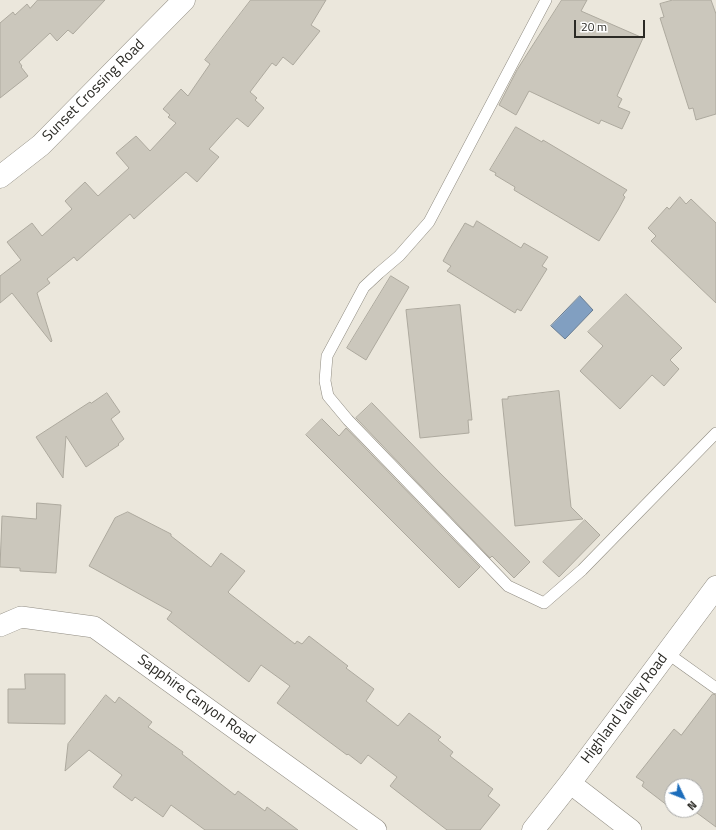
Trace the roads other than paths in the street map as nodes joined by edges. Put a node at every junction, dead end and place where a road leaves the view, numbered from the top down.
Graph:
1 (184, 0) edge
2 (546, 0) edge
3 (0, 177) edge
4 (716, 433) edge
5 (716, 587) edge
6 (0, 626) edge
7 (667, 653) junction
8 (716, 688) edge
9 (570, 783) junction
10 (376, 830) edge
11 (533, 830) edge
12 (631, 830) edge

1 - 3 street, Sunset Crossing Road
2 - 4 lane
5 - 7 street, Highland Valley Road
6 - 10 street, Sapphire Canyon Road
7 - 8 lane
7 - 9 street, Highland Valley Road
9 - 11 street, Highland Valley Road
9 - 12 street

